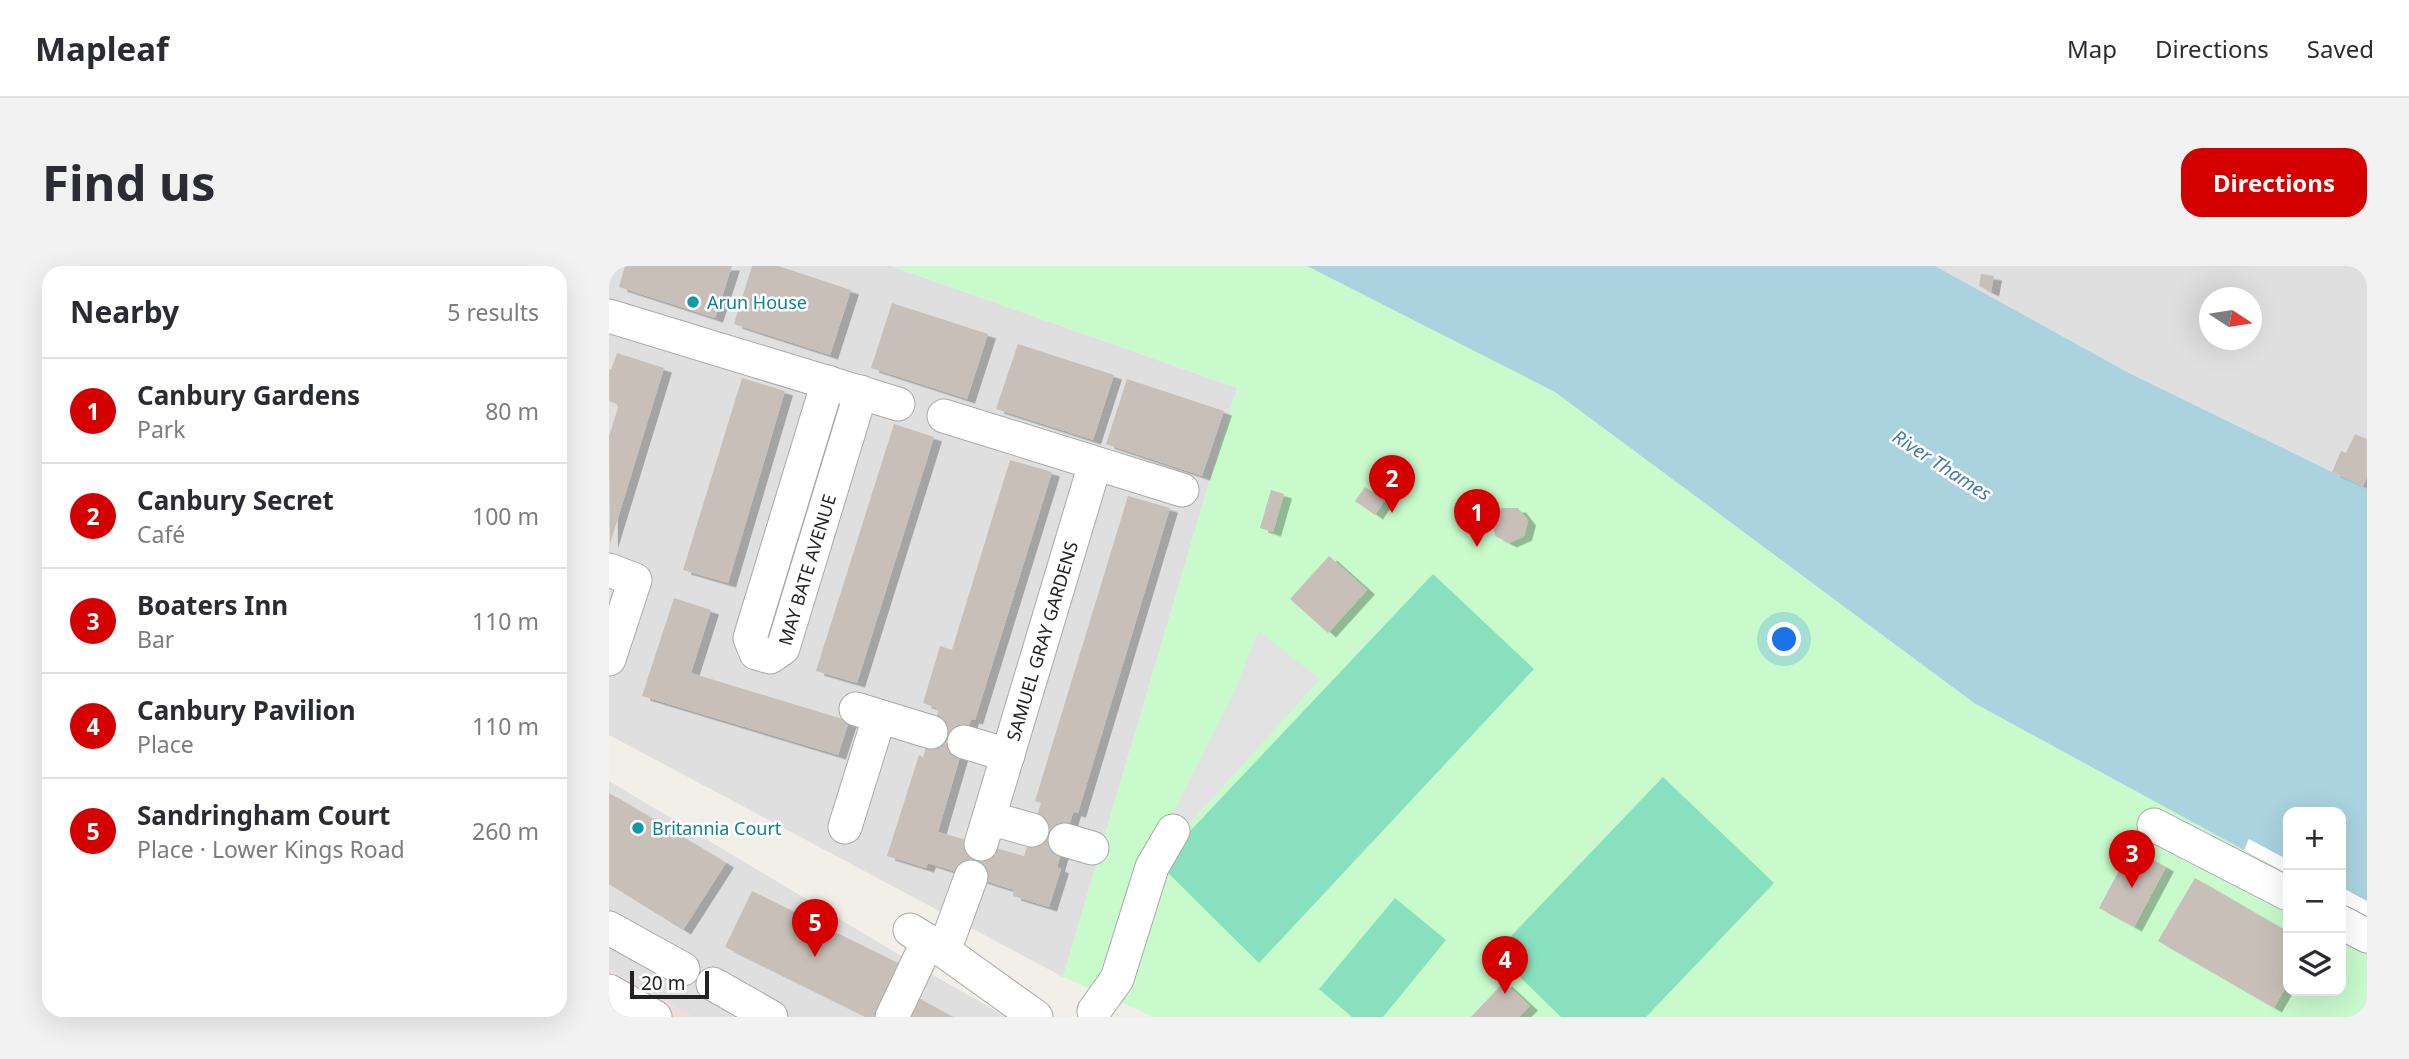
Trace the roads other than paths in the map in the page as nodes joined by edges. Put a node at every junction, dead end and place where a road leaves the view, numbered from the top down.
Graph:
1 (609, 316) edge
2 (828, 382) junction
3 (861, 392) junction
4 (898, 404) dead end
5 (944, 416) dead end
6 (1095, 464) junction
7 (1182, 490) dead end
8 (609, 570) edge
9 (609, 659) edge
10 (931, 732) dead end
11 (964, 742) dead end
12 (1008, 755) junction
13 (2154, 825) dead end
14 (845, 827) dead end
15 (1032, 830) dead end
16 (1173, 831) dead end
17 (971, 877) dead end
18 (2283, 891) edge
19 (2346, 925) edge
20 (609, 928) edge
21 (2367, 936) edge
22 (927, 941) junction
23 (683, 969) dead end
24 (713, 985) dead end
25 (609, 991) edge
26 (1089, 1006) edge
27 (655, 1017) edge
28 (771, 1017) edge
29 (892, 1017) edge
30 (1036, 1017) edge

1 - 2 street
2 - 3 street
2 - 3 street, MAY BATE AVENUE
3 - 4 street
5 - 6 street
6 - 7 street
6 - 12 street, SAMUEL GRAY GARDENS
8 - 9 street
10 - 14 street
11 - 12 street
12 - 15 street, SAMUEL GRAY GARDENS
13 - 18 street
16 - 26 street
17 - 22 street
19 - 21 street
20 - 23 street
22 - 29 street
22 - 30 street
24 - 28 street
25 - 27 street

